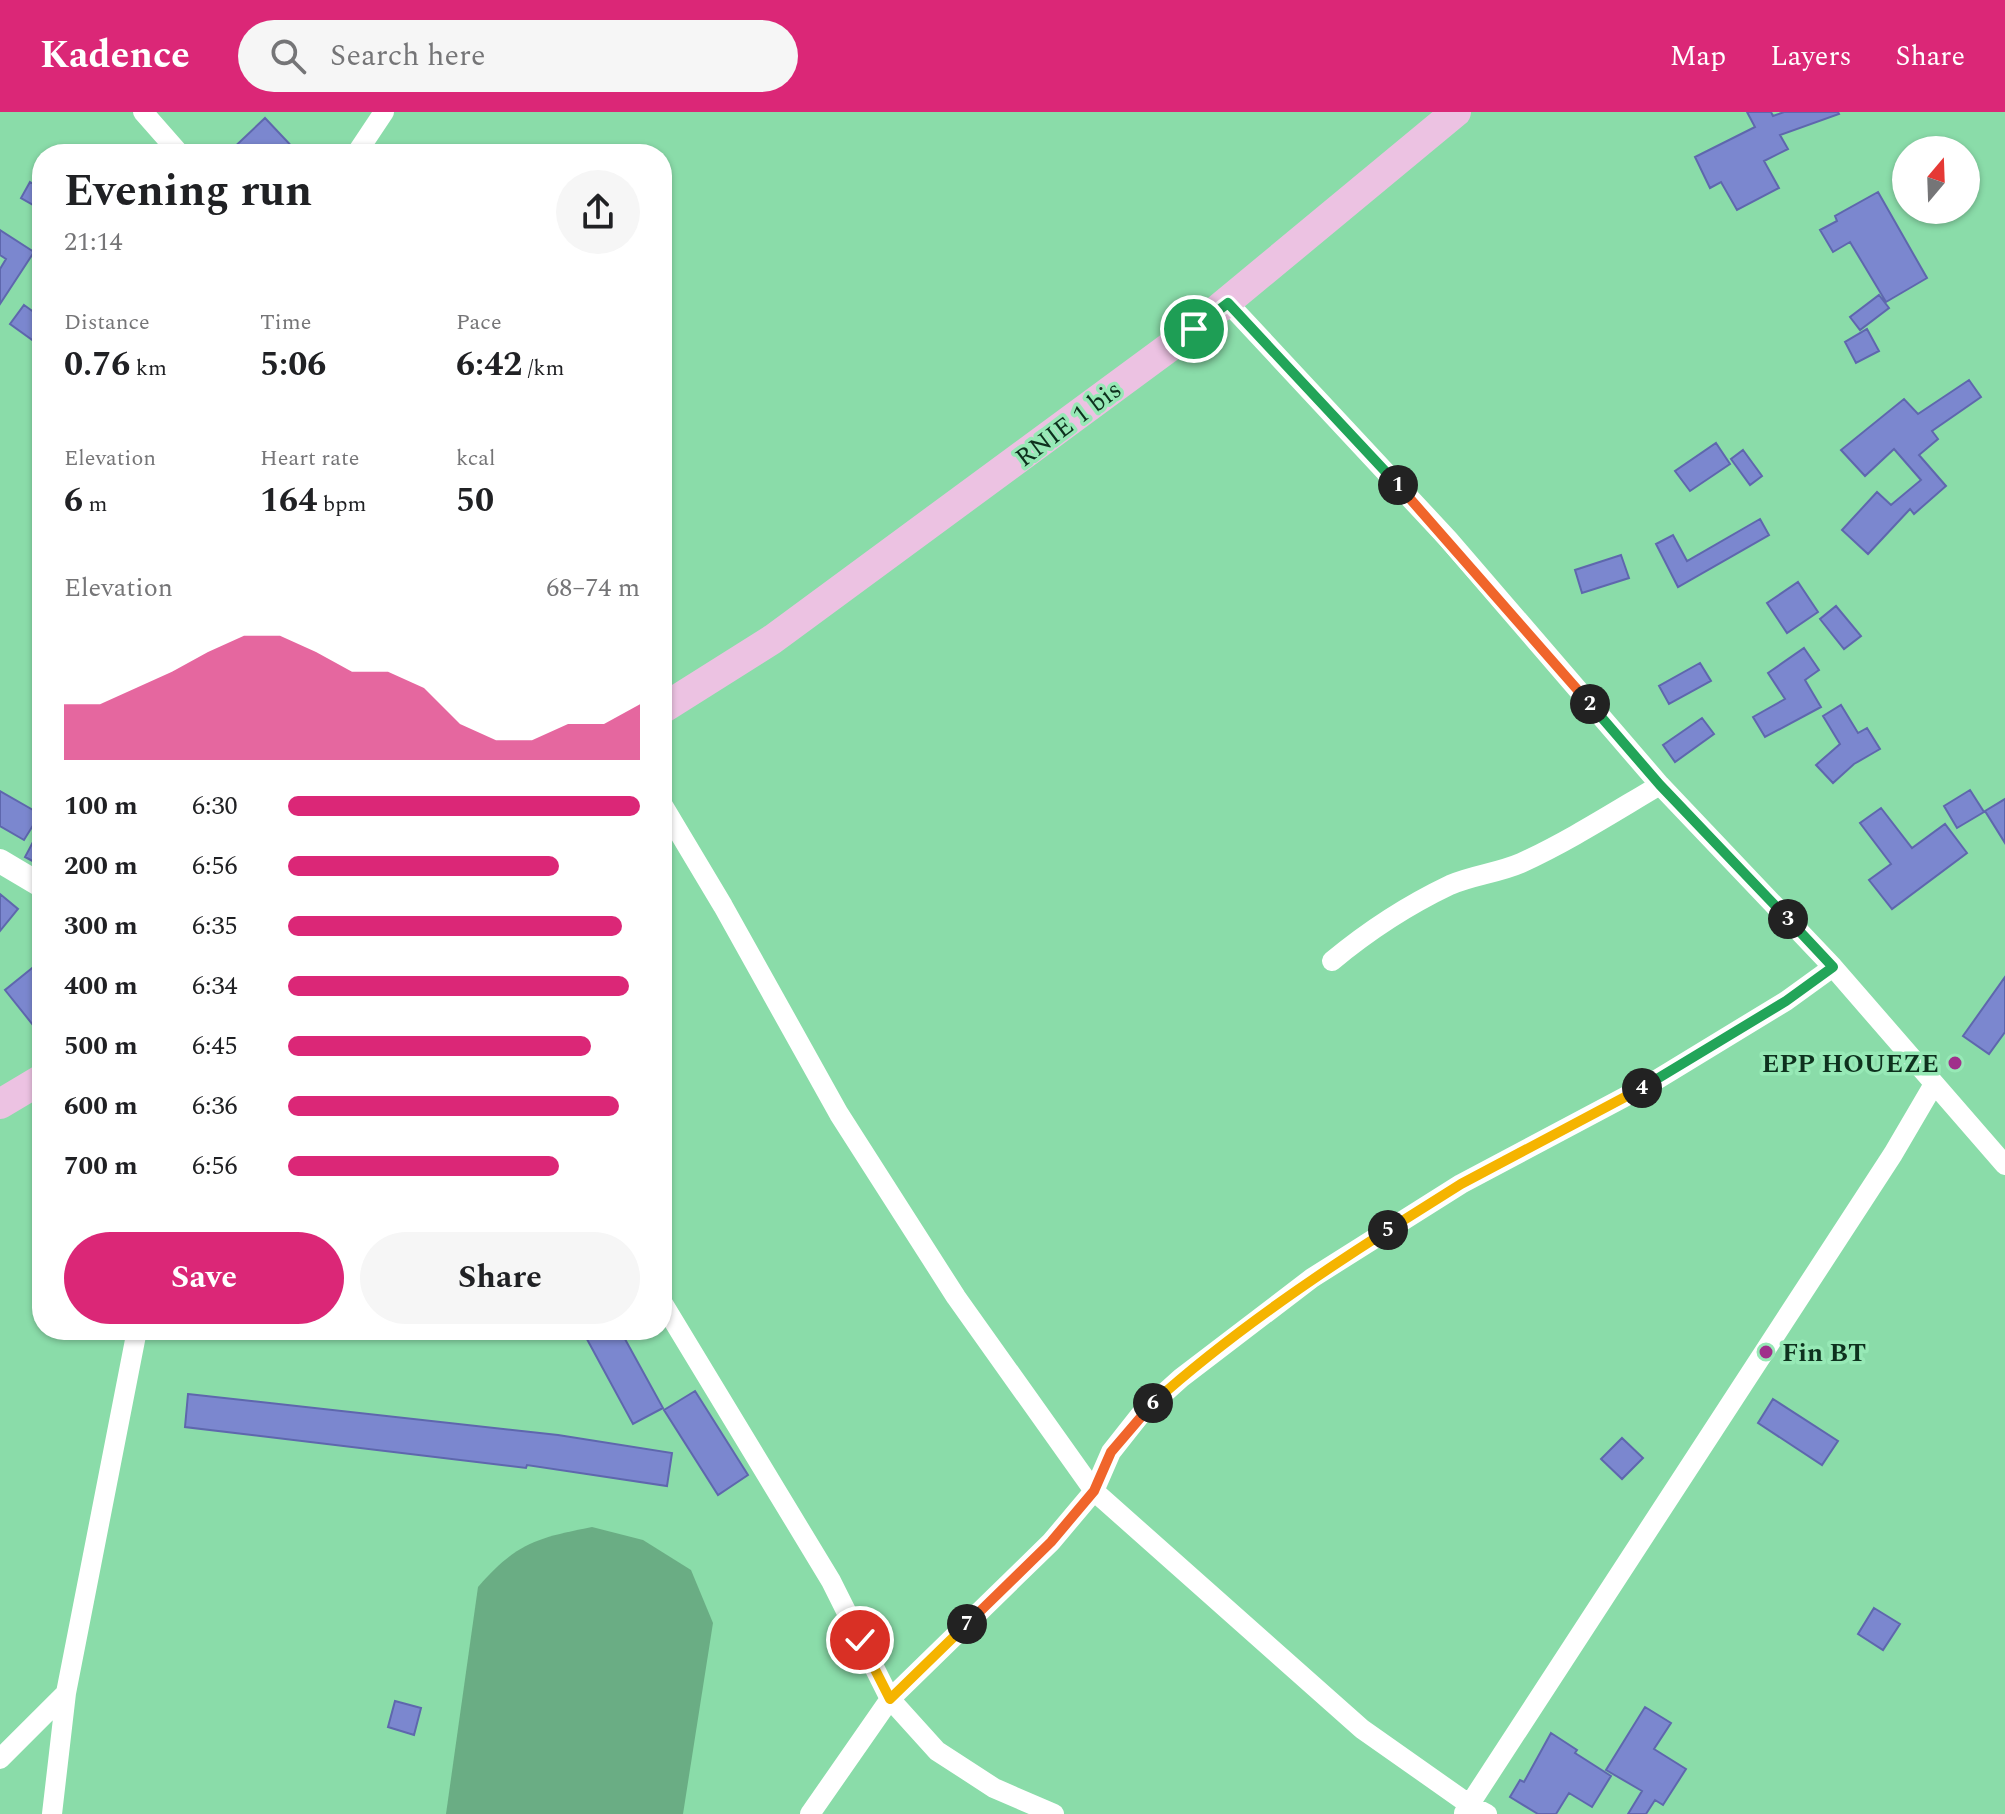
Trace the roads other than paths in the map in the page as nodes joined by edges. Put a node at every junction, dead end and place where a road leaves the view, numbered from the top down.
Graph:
1 (143, 112) edge
2 (384, 112) edge
3 (1456, 112) edge
4 (171, 144) edge
5 (363, 144) edge
6 (1228, 303) junction
7 (672, 703) edge
8 (1660, 785) junction
9 (672, 821) edge
10 (0, 861) edge
11 (32, 880) edge
12 (1332, 961) dead end
13 (1833, 967) junction
14 (1934, 1084) junction
15 (32, 1085) edge
16 (0, 1104) edge
17 (2005, 1165) edge
18 (672, 1319) edge
19 (135, 1340) edge
20 (1094, 1491) junction
21 (66, 1693) junction
22 (890, 1699) junction
23 (0, 1759) edge
24 (1473, 1811) edge
25 (52, 1814) edge
26 (810, 1814) edge
27 (1054, 1814) edge

1 - 4 street
2 - 5 street
3 - 6 main road, RNIE 1 bis
6 - 7 main road, RNIE 1 bis
6 - 8 street
8 - 12 street
8 - 13 street
9 - 20 street
10 - 11 street
13 - 14 street
13 - 20 street
14 - 17 street
14 - 24 street
15 - 16 main road
18 - 22 street
19 - 21 street
20 - 22 street
20 - 24 street
21 - 23 street
21 - 25 street
22 - 26 street
22 - 27 street

